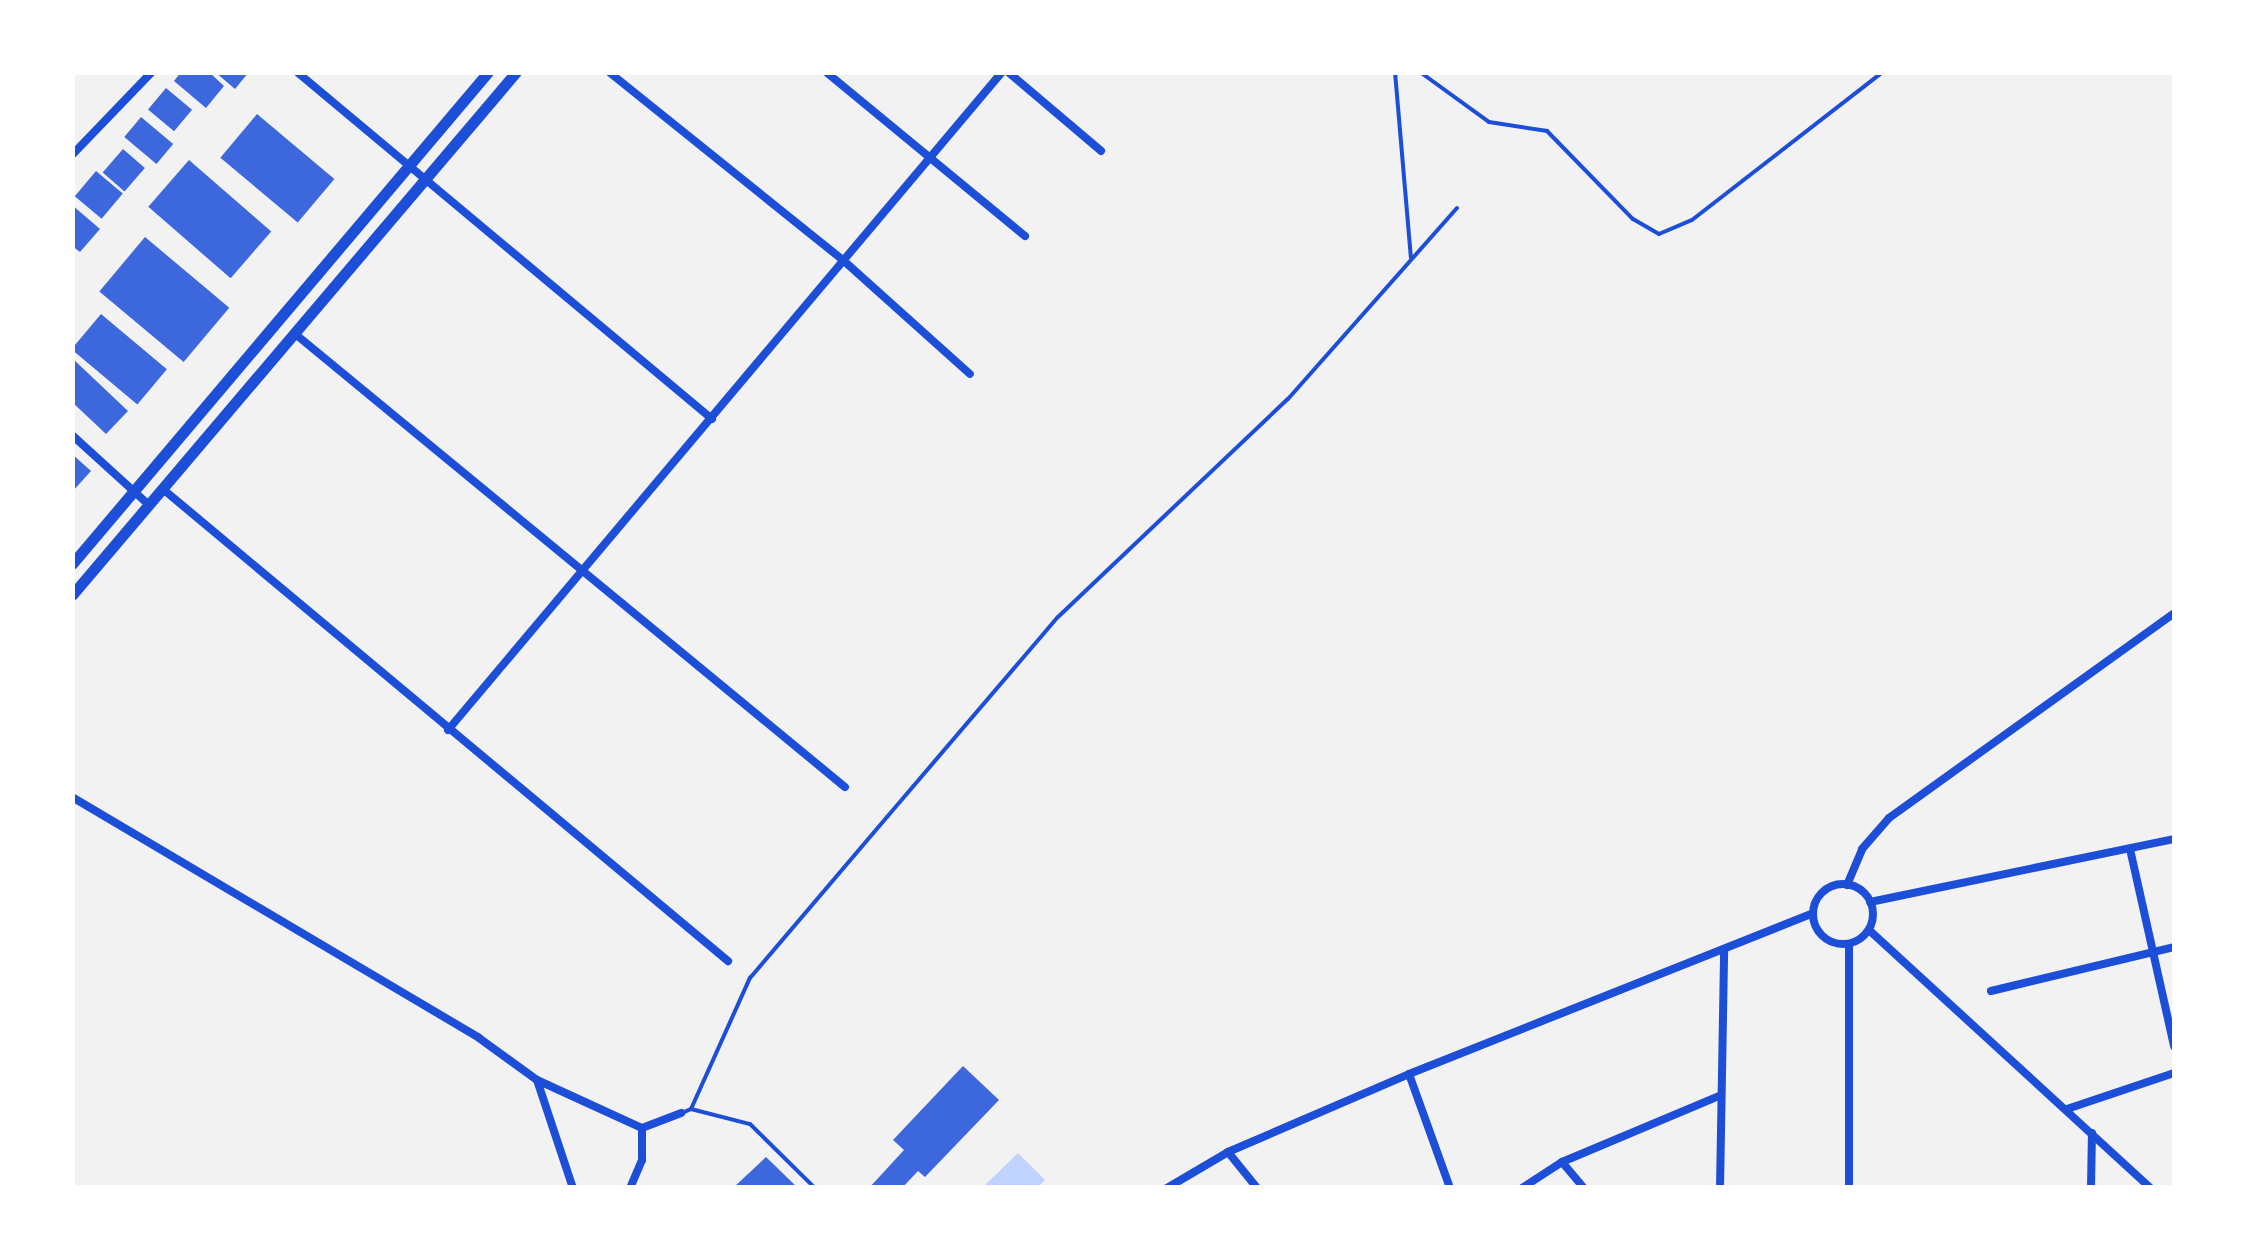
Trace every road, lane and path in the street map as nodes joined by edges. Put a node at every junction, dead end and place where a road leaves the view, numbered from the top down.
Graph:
1 (296, 72) edge
2 (488, 72) edge
3 (516, 72) edge
4 (609, 72) edge
5 (826, 72) edge
6 (1005, 72) edge
7 (1396, 72) edge
8 (1420, 72) edge
9 (1883, 72) edge
10 (147, 76) edge
11 (1100, 151) dead end
12 (72, 154) edge
13 (930, 158) junction
14 (408, 168) junction
15 (425, 182) junction
16 (1457, 208) dead end
17 (1025, 236) dead end
18 (1412, 258) junction
19 (844, 262) junction
20 (294, 333) junction
21 (970, 374) dead end
22 (712, 419) junction
23 (72, 435) edge
24 (164, 490) junction
25 (136, 494) junction
26 (150, 506) junction
27 (72, 564) edge
28 (584, 570) junction
29 (72, 595) edge
30 (2174, 614) edge
31 (448, 730) junction
32 (845, 787) dead end
33 (72, 798) edge
34 (2174, 839) edge
35 (2130, 849) junction
36 (1848, 885) junction
37 (1870, 902) junction
38 (1812, 914) junction
39 (1869, 930) junction
40 (1849, 944) junction
41 (2174, 947) edge
42 (1724, 949) junction
43 (2156, 952) junction
44 (728, 961) dead end
45 (1991, 990) dead end
46 (2174, 1046) edge
47 (2174, 1073) edge
48 (1410, 1074) junction
49 (537, 1080) junction
50 (1719, 1096) junction
51 (692, 1109) junction
52 (2067, 1109) junction
53 (681, 1113) joint
54 (642, 1128) junction
55 (2092, 1133) junction
56 (1228, 1152) junction
57 (1562, 1162) junction
58 (573, 1188) edge
59 (630, 1188) edge
60 (815, 1188) edge
61 (1167, 1188) edge
62 (1258, 1188) edge
63 (1450, 1188) edge
64 (1522, 1188) edge
65 (1584, 1188) edge
66 (1720, 1188) edge
67 (1849, 1188) edge
68 (2091, 1188) edge
69 (2151, 1188) edge

1 - 14 street
2 - 14 main road
3 - 15 main road
4 - 19 street
5 - 13 street
6 - 11 street
6 - 13 street
7 - 18 lane
8 - 9 lane
10 - 12 street
13 - 17 street
13 - 19 street
14 - 15 street
14 - 25 main road
15 - 20 main road
15 - 22 street
16 - 18 lane
18 - 51 lane
19 - 21 street
19 - 22 street
20 - 24 main road
20 - 28 street
22 - 28 street
23 - 25 street
24 - 26 main road
24 - 31 street
25 - 26 street
25 - 27 main road
26 - 29 main road
28 - 31 street
28 - 32 street
30 - 36 street
31 - 44 street
33 - 49 street
34 - 35 street
35 - 37 street
35 - 43 street
36 - 37 street
36 - 38 street
37 - 39 street
38 - 40 street
38 - 42 street
39 - 40 street
39 - 52 street
40 - 67 street
41 - 43 street
42 - 48 street
42 - 50 street
43 - 45 street
43 - 46 street
47 - 52 street
48 - 56 street
48 - 63 street
49 - 54 street
49 - 58 street
50 - 57 street
50 - 66 street
51 - 53 lane
51 - 60 lane
52 - 55 street
53 - 54 street
54 - 59 street
55 - 68 street
55 - 69 street
56 - 61 street
56 - 62 street
57 - 64 street
57 - 65 street

